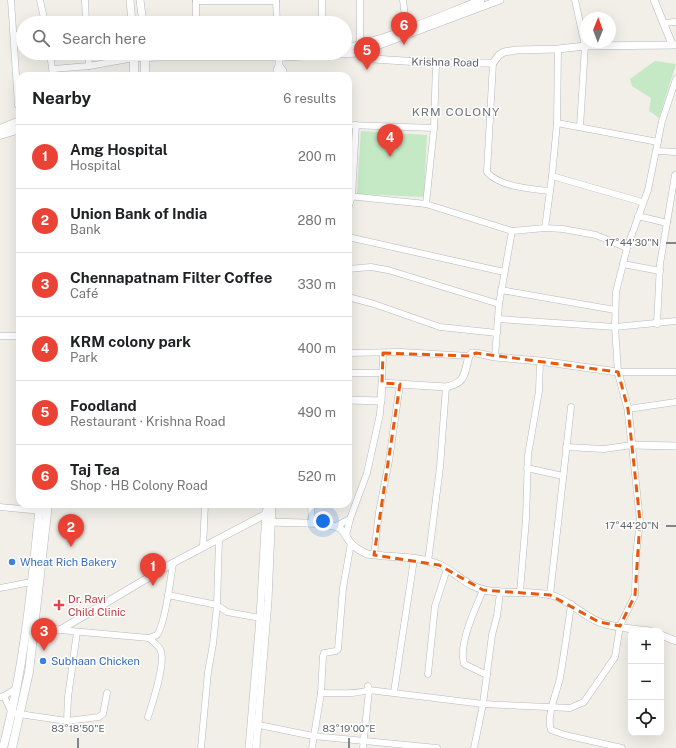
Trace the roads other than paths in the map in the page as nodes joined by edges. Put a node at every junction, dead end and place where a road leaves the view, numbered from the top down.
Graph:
1 (11, 0) edge
2 (40, 0) edge
3 (85, 0) edge
4 (130, 0) edge
5 (140, 0) edge
6 (196, 0) edge
7 (276, 0) edge
8 (322, 0) edge
9 (360, 0) edge
10 (403, 0) edge
11 (482, 0) edge
12 (500, 0) edge
13 (575, 0) edge
14 (654, 0) edge
15 (43, 16) edge
16 (86, 16) edge
17 (131, 16) edge
18 (142, 16) edge
19 (196, 16) edge
20 (277, 16) edge
21 (322, 16) edge
22 (676, 22) edge
23 (580, 23) edge
24 (663, 23) junction
25 (407, 32) junction
26 (14, 35) joint
27 (674, 44) edge
28 (359, 45) junction
29 (616, 45) edge
30 (352, 46) edge
31 (580, 47) edge
32 (585, 48) edge
33 (558, 49) junction
34 (352, 53) edge
35 (358, 53) junction
36 (51, 60) edge
37 (89, 60) edge
38 (116, 60) edge
39 (134, 60) edge
40 (145, 60) edge
41 (279, 60) edge
42 (436, 63) junction
43 (493, 63) junction
44 (89, 66) junction
45 (279, 66) junction
46 (53, 69) joint
47 (16, 72) edge
48 (134, 72) edge
49 (145, 72) edge
50 (277, 72) edge
51 (283, 72) edge
52 (676, 80) edge
53 (673, 99) edge
54 (16, 123) edge
55 (557, 123) junction
56 (352, 125) edge
57 (356, 125) junction
58 (580, 127) junction
59 (434, 128) junction
60 (0, 129) edge
61 (16, 130) edge
62 (0, 135) edge
63 (658, 142) junction
64 (657, 151) junction
65 (676, 152) edge
66 (352, 172) edge
67 (675, 175) edge
68 (552, 176) junction
69 (550, 191) junction
70 (352, 196) edge
71 (642, 202) junction
72 (426, 204) junction
73 (638, 216) junction
74 (667, 223) junction
75 (545, 228) junction
76 (512, 231) junction
77 (352, 238) edge
78 (627, 248) junction
79 (622, 264) junction
80 (352, 269) edge
81 (660, 271) junction
82 (504, 272) junction
83 (501, 290) junction
84 (352, 298) edge
85 (499, 304) junction
86 (616, 310) junction
87 (498, 319) junction
88 (676, 321) edge
89 (658, 324) junction
90 (615, 327) junction
91 (497, 333) junction
92 (0, 336) edge
93 (16, 336) edge
94 (352, 353) edge
95 (383, 353) junction
96 (469, 356) junction
97 (495, 357) junction
98 (540, 361) junction
99 (618, 372) junction
100 (676, 372) edge
101 (352, 373) edge
102 (382, 373) junction
103 (382, 383) junction
104 (400, 384) junction
105 (446, 387) junction
106 (352, 400) edge
107 (381, 401) junction
108 (676, 402) edge
109 (571, 407) dead end
110 (628, 409) junction
111 (632, 445) junction
112 (566, 446) junction
113 (676, 446) edge
114 (527, 468) junction
115 (563, 476) junction
116 (0, 507) edge
117 (16, 507) edge
118 (43, 508) edge
119 (205, 508) edge
120 (266, 508) edge
121 (270, 508) edge
122 (272, 508) edge
123 (311, 508) edge
124 (266, 514) junction
125 (350, 519) junction
126 (271, 522) junction
127 (312, 524) junction
128 (336, 526) junction
129 (346, 536) junction
130 (219, 539) junction
131 (351, 544) junction
132 (203, 547) junction
133 (374, 555) junction
134 (414, 559) junction
135 (428, 562) junction
136 (173, 563) junction
137 (447, 569) junction
138 (35, 582) junction
139 (0, 588) edge
140 (483, 590) junction
141 (520, 592) junction
142 (500, 593) junction
143 (168, 595) junction
144 (550, 595) junction
145 (217, 604) junction
146 (571, 604) junction
147 (260, 618) junction
148 (620, 626) junction
149 (34, 627) junction
150 (632, 628) edge
151 (60, 630) junction
152 (77, 632) junction
153 (664, 636) edge
154 (149, 638) junction
155 (676, 641) edge
156 (428, 674) dead end
157 (487, 675) junction
158 (17, 688) junction
159 (369, 688) junction
160 (321, 692) junction
161 (394, 692) junction
162 (107, 693) dead end
163 (2, 697) edge
164 (483, 704) junction
165 (552, 708) junction
166 (16, 714) junction
167 (148, 717) dead end
168 (67, 721) junction
169 (254, 724) junction
170 (313, 736) junction
171 (364, 740) junction
172 (3, 748) edge
173 (12, 748) edge
174 (201, 748) edge
175 (249, 748) edge
176 (256, 748) edge
177 (312, 748) edge
178 (364, 748) edge
179 (437, 748) edge
180 (474, 748) edge
181 (622, 748) edge

1 - 26 street
2 - 15 street
3 - 16 street
4 - 17 street
5 - 18 street
6 - 7 street
6 - 19 street
7 - 20 street
8 - 21 street
9 - 28 street
10 - 25 street
11 - 25 street
12 - 25 street
13 - 23 street
14 - 24 street, Krishna Road
22 - 24 street
24 - 27 street, Krishna Road
25 - 28 street
25 - 35 street
26 - 47 street
27 - 29 street, Krishna Road
28 - 30 street
28 - 35 street
31 - 33 street, Krishna Road
32 - 58 street
33 - 43 street, Krishna Road
33 - 55 street
34 - 35 street
35 - 42 street, Krishna Road
36 - 46 street
37 - 44 street
38 - 44 street
39 - 48 main road
40 - 49 main road
41 - 45 street
42 - 43 street, Krishna Road
42 - 59 street
43 - 69 street
44 - 46 street
45 - 50 street
45 - 51 street
52 - 53 street
53 - 63 street
54 - 60 main road
55 - 58 street
55 - 68 street
56 - 57 street
57 - 59 street
57 - 66 street
58 - 63 street
59 - 72 street
61 - 62 main road
63 - 64 street
64 - 65 street
64 - 71 street
67 - 74 street
68 - 69 street
68 - 71 street
69 - 75 street
70 - 72 street
71 - 73 street
72 - 76 street
73 - 74 street
73 - 78 street
74 - 81 street
75 - 76 street
75 - 78 street
76 - 82 street
77 - 82 street
78 - 79 street
79 - 81 street
79 - 86 street
80 - 85 street
81 - 89 street
82 - 83 street
83 - 85 street
83 - 86 street
84 - 91 street
85 - 87 street
86 - 90 street
87 - 90 street
87 - 91 street
88 - 89 street
89 - 90 street
90 - 99 street
91 - 97 street
92 - 93 street
94 - 95 street
95 - 96 street
95 - 102 street
96 - 97 street
96 - 105 street
97 - 98 street
98 - 99 street
98 - 114 street
99 - 100 street
99 - 110 street
101 - 102 street
102 - 103 street
103 - 104 street
103 - 107 street
104 - 105 street
104 - 133 street
105 - 135 street
106 - 107 street
107 - 125 street
108 - 110 street
109 - 112 street
110 - 111 street
111 - 112 street
111 - 113 street
111 - 148 street
112 - 115 street
114 - 115 street
114 - 141 street
115 - 144 street
116 - 117 street
118 - 138 main road
119 - 132 street
120 - 124 street
121 - 124 street
122 - 126 street
123 - 127 street
124 - 130 street
124 - 147 street
125 - 128 street
125 - 129 street
126 - 127 street
126 - 169 street
127 - 128 street
128 - 129 street
129 - 131 street
130 - 132 street
130 - 145 street
131 - 133 street
131 - 160 street
132 - 136 street
133 - 134 street
134 - 135 street
134 - 161 street
135 - 137 street
136 - 143 street
136 - 151 street
137 - 140 street
137 - 156 street
138 - 139 street
138 - 149 main road
138 - 158 main road
140 - 142 street
140 - 157 street
141 - 142 street
141 - 144 street
142 - 157 street
143 - 145 street
143 - 154 street
144 - 146 street
145 - 147 street
145 - 174 street
146 - 148 street
146 - 165 street
147 - 169 street
148 - 150 street
148 - 165 street
149 - 151 street
149 - 166 main road
151 - 152 street
152 - 154 street
152 - 168 street
153 - 155 street
154 - 167 street
157 - 164 street
158 - 163 street
158 - 166 main road
159 - 160 street
159 - 161 street
159 - 171 street
160 - 170 street
161 - 164 street
162 - 168 street
163 - 166 street
164 - 165 street
164 - 180 street
165 - 181 street
166 - 168 street
166 - 172 main road
166 - 173 main road
169 - 170 street
169 - 175 street
169 - 176 street
170 - 171 street
170 - 177 street
171 - 178 street
171 - 179 street

